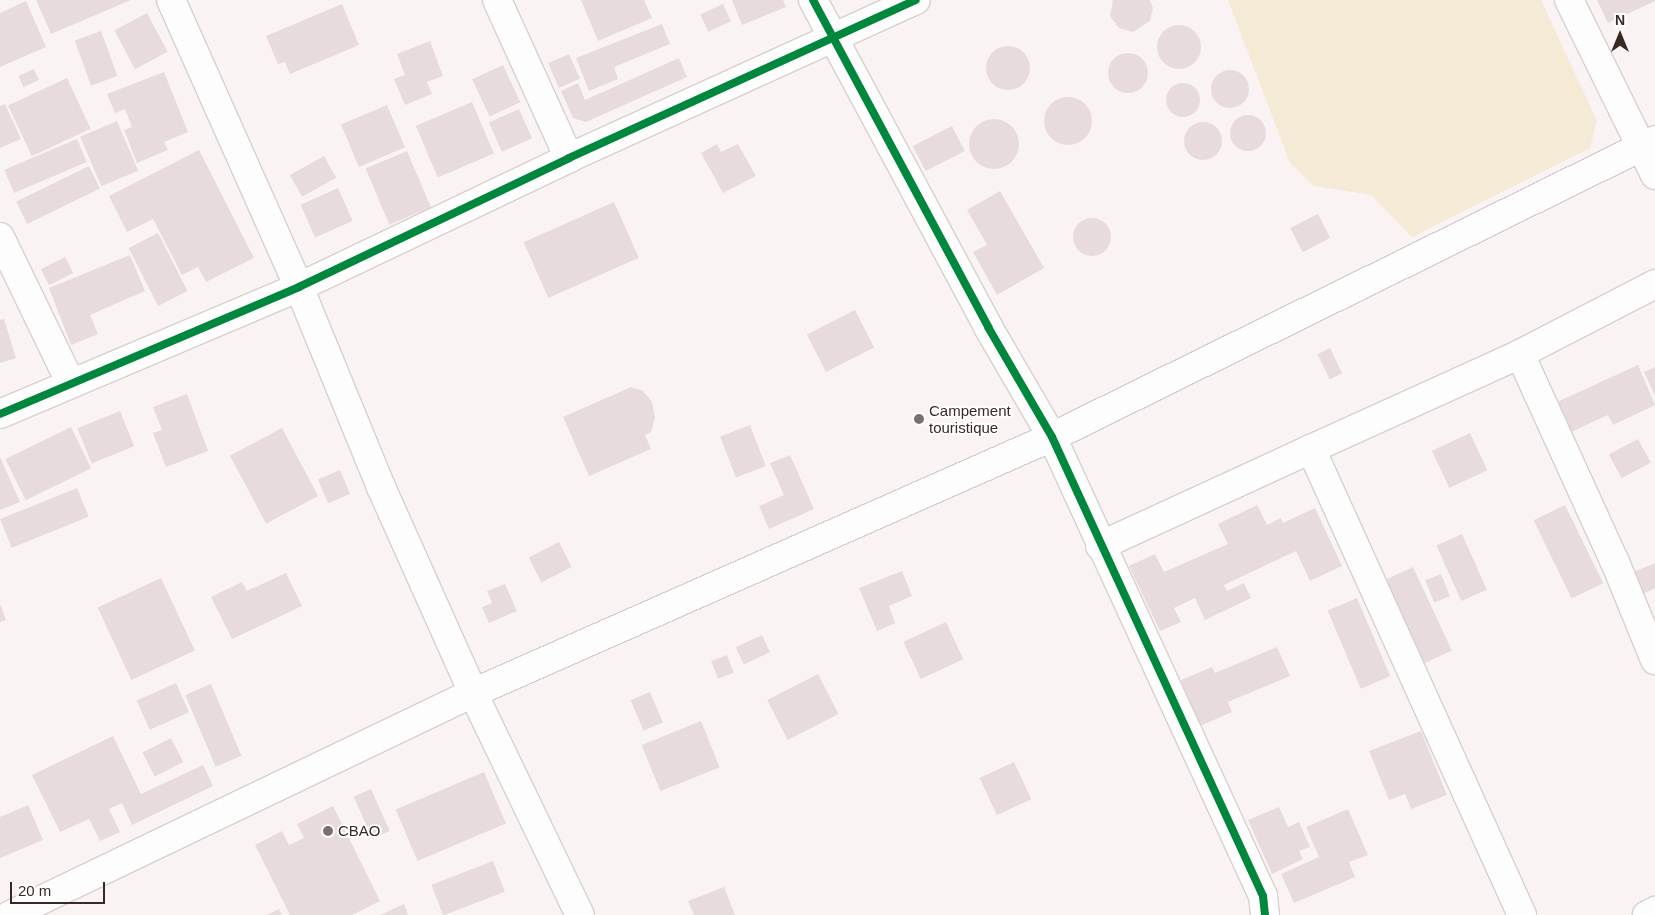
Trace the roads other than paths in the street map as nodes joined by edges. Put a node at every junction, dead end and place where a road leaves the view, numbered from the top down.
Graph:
1 (172, 0) edge
2 (497, 0) edge
3 (813, 0) edge
4 (916, 0) edge
5 (1570, 0) edge
6 (831, 39) junction
7 (1648, 143) edge
8 (569, 158) junction
9 (1655, 175) edge
10 (0, 237) edge
11 (1655, 284) edge
12 (299, 287) junction
13 (1520, 354) junction
14 (70, 382) junction
15 (0, 414) edge
16 (1052, 437) junction
17 (1311, 449) junction
18 (1100, 546) junction
19 (1655, 660) edge
20 (473, 693) junction
21 (1655, 911) edge
22 (10, 915) edge
23 (580, 915) edge
24 (1265, 915) edge
25 (1522, 915) edge
26 (1646, 915) edge

1 - 12 street
2 - 8 street
3 - 6 street
4 - 6 street
5 - 7 street
6 - 8 street
6 - 16 street
7 - 9 street
7 - 16 street
8 - 12 street
10 - 14 street
11 - 13 street
12 - 14 street
12 - 20 street
13 - 17 street
13 - 19 street
14 - 15 street
16 - 18 street
16 - 20 street
17 - 18 street
17 - 25 street
18 - 24 street
20 - 22 street
20 - 23 street
21 - 26 street

